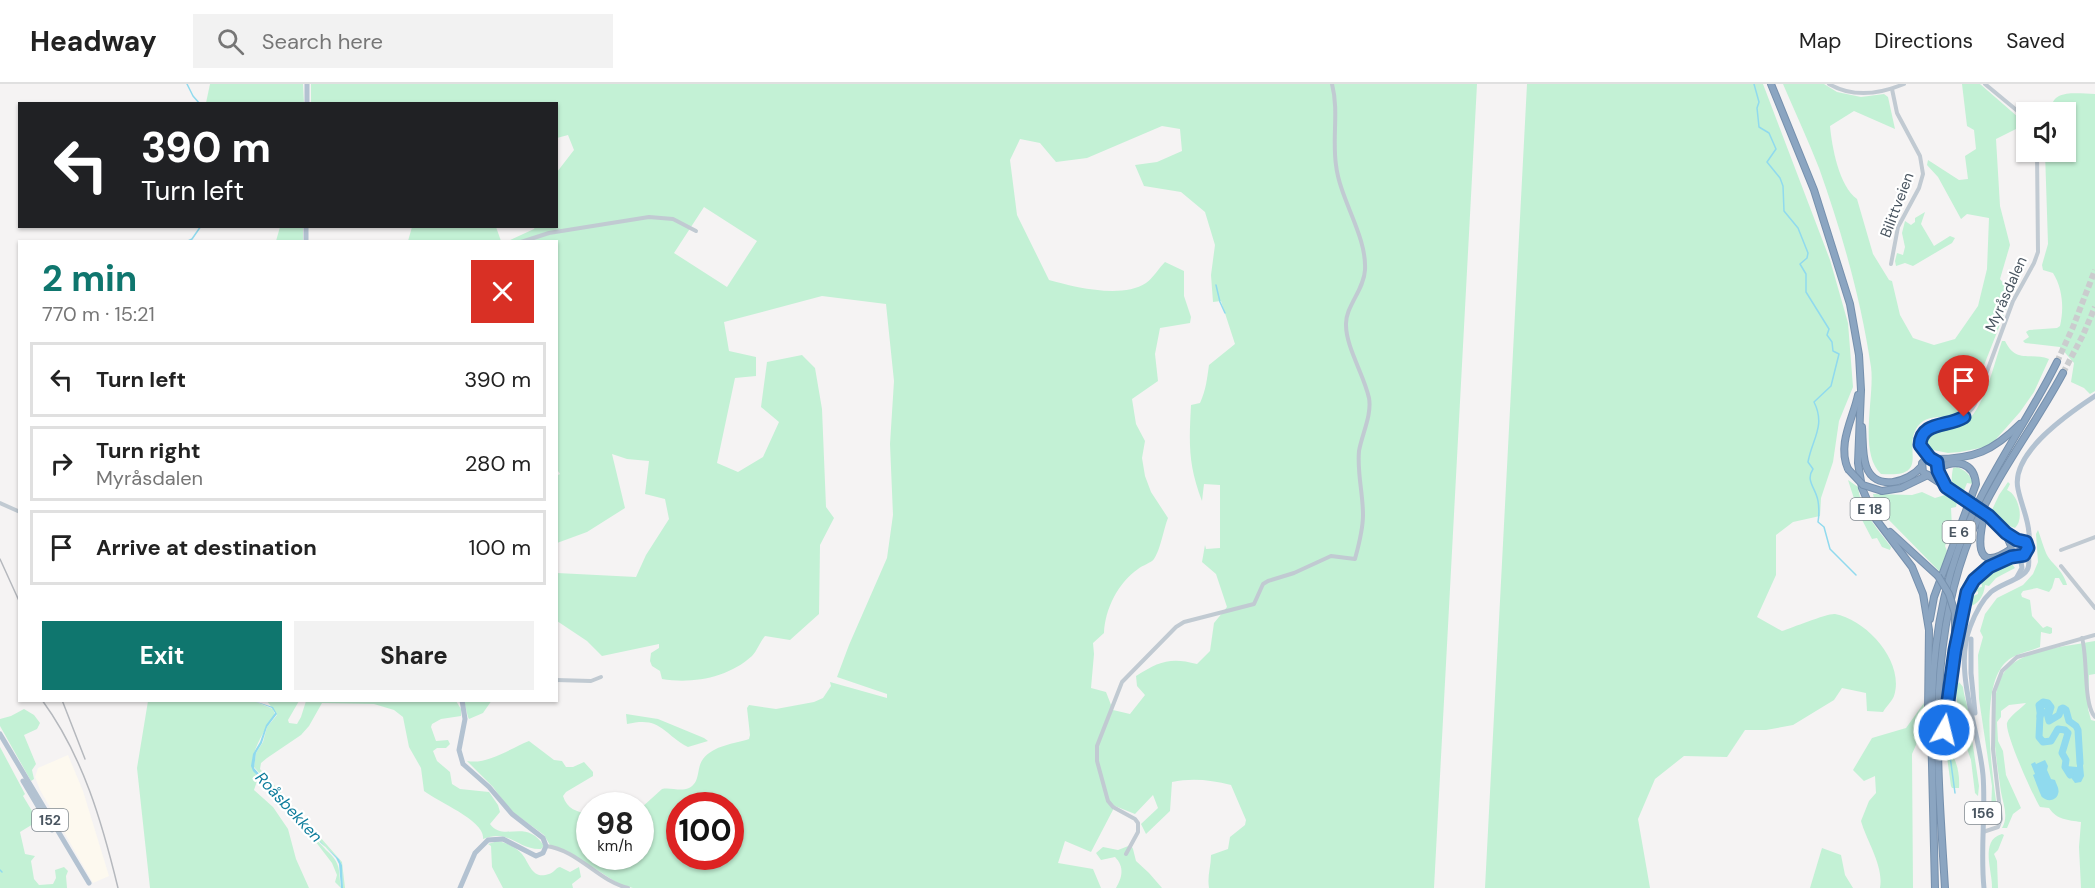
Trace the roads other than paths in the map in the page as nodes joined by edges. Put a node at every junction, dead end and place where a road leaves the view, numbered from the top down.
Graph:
1 (307, 84) edge
2 (1332, 84) edge
3 (1773, 84) edge
4 (1829, 84) edge
5 (1904, 84) edge
6 (1985, 84) edge
7 (1892, 89) junction
8 (308, 102) edge
9 (2016, 110) edge
10 (2037, 162) edge
11 (696, 231) dead end
12 (527, 240) edge
13 (1890, 264) dead end
14 (2057, 362) tunnel mouth
15 (1860, 373) junction
16 (2063, 373) tunnel mouth
17 (2095, 396) edge
18 (2027, 417) junction
19 (1862, 427) junction
20 (1928, 461) junction
21 (1938, 470) junction
22 (1929, 475) junction
23 (1943, 484) junction
24 (1987, 501) junction
25 (0, 503) edge
26 (18, 511) edge
27 (2028, 529) junction
28 (2005, 531) junction
29 (2095, 537) edge
30 (2019, 540) junction
31 (2011, 547) junction
32 (2027, 548) junction
33 (2061, 550) dead end
34 (2018, 556) junction
35 (2061, 566) dead end
36 (2016, 578) junction
37 (2095, 608) edge
38 (1929, 630) junction
39 (2095, 635) edge
40 (2082, 638) junction
41 (1955, 650) junction
42 (601, 676) dead end
43 (558, 680) edge
44 (462, 702) edge
45 (2095, 717) edge
46 (1931, 727) junction
47 (0, 734) edge
48 (1939, 767) junction
49 (1983, 832) junction
50 (546, 846) junction
51 (1126, 854) dead end
52 (91, 886) edge
53 (460, 888) edge
54 (628, 888) edge
55 (1935, 888) edge
56 (1945, 888) edge
57 (1984, 888) edge

1 - 8 main road
2 - 51 street
3 - 15 highway, E 18
3 - 19 highway, E 18
4 - 7 street
5 - 7 street
6 - 9 street
7 - 13 street, Bilittveien
10 - 20 street, Myråsdalen
11 - 12 street
14 - 18 highway, E 6
15 - 22 highway, E 6, bridge
15 - 38 highway, E 18
16 - 24 highway, E 6
17 - 27 main road
18 - 20 highway, E 6
18 - 46 highway, E 6
19 - 20 highway, E 6
19 - 41 highway, E 18, bridge
20 - 21 highway
20 - 22 highway, E 6
21 - 22 highway, E 6
21 - 23 highway
21 - 38 highway, E 6
22 - 23 highway, E 6
23 - 28 highway, E 6, bridge
24 - 31 highway, E 6
24 - 48 highway, E 6
25 - 26 street
27 - 30 main road
27 - 32 main road
28 - 30 highway, E 6
28 - 31 highway, E 6
29 - 33 street
30 - 31 main road
30 - 32 main road
31 - 34 main road
32 - 34 main road
32 - 36 main road
34 - 36 main road
34 - 41 highway
35 - 37 street
36 - 49 main road, 156
38 - 46 highway, E 18
39 - 40 street
40 - 45 street
40 - 49 street
41 - 48 highway, E 18
42 - 43 street
44 - 50 main road
46 - 55 highway, E 6
47 - 52 main road, 152
48 - 56 highway, E 6
49 - 57 main road, 156
50 - 53 main road
50 - 54 street

